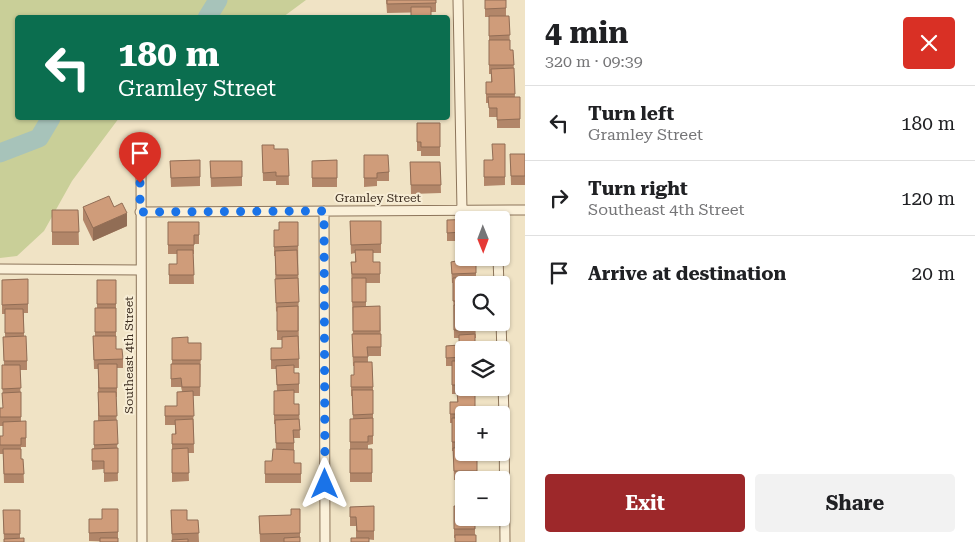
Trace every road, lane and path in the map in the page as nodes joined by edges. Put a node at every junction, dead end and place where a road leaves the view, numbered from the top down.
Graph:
1 (458, 0) edge
2 (141, 168) dead end
3 (462, 210) junction
4 (497, 210) joint
5 (525, 210) edge
6 (324, 211) junction
7 (140, 212) junction
8 (0, 269) edge
9 (141, 270) junction
10 (501, 331) edge
11 (142, 542) edge
12 (325, 542) edge
13 (505, 542) edge

1 - 3 street
2 - 7 street, Southeast 4th Street
3 - 4 street, Gramley Street
3 - 6 street, Gramley Street
4 - 5 street, Gramley Street
6 - 7 street, Gramley Street
6 - 12 street
7 - 9 street, Southeast 4th Street
8 - 9 street
9 - 11 street, Southeast 4th Street
10 - 13 street

